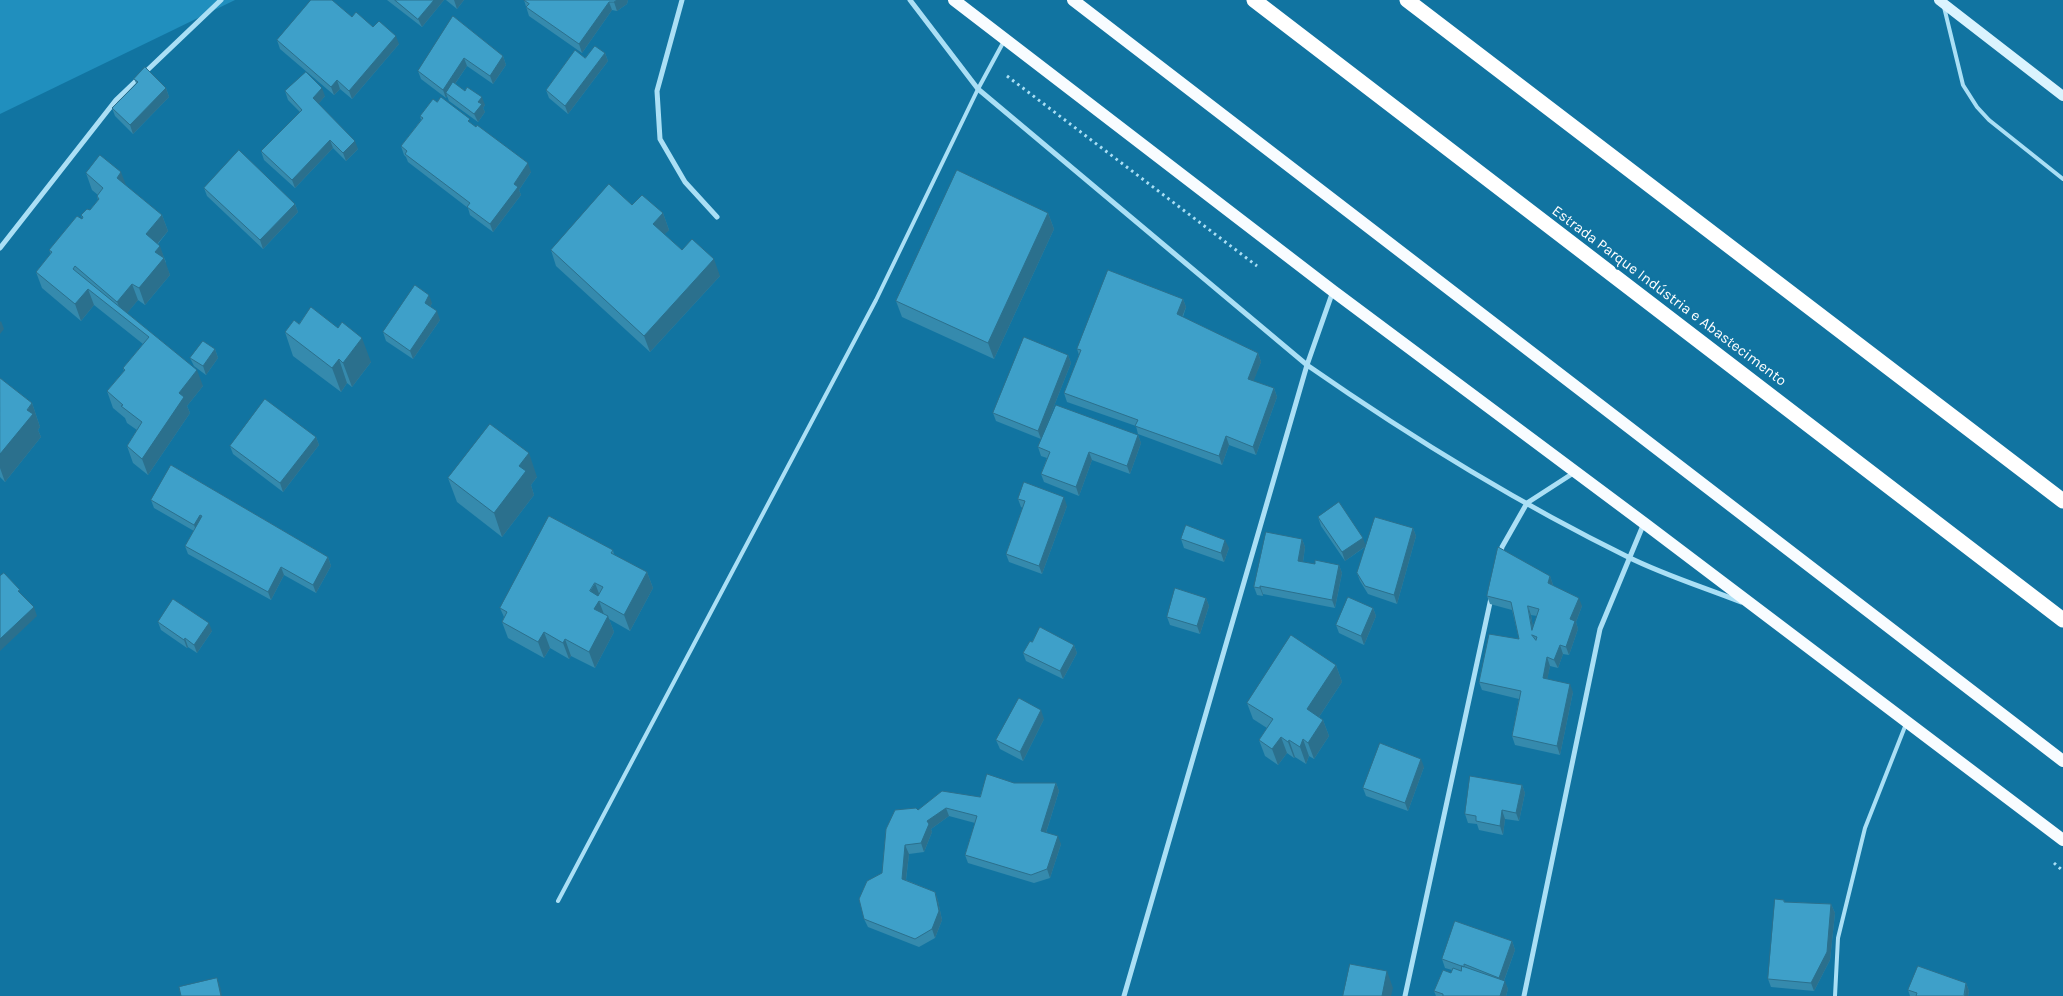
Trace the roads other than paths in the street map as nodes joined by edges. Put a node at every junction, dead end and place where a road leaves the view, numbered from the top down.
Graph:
1 (221, 0) edge
2 (682, 0) edge
3 (910, 0) edge
4 (954, 0) edge
5 (1073, 0) edge
6 (1254, 0) edge
7 (1407, 0) edge
8 (1941, 1) edge
9 (1005, 39) junction
10 (978, 89) junction
11 (2063, 96) edge
12 (2063, 179) edge
13 (717, 217) dead end
14 (0, 248) edge
15 (1333, 291) junction
16 (1306, 365) junction
17 (1575, 472) junction
18 (2063, 501) edge
19 (1527, 503) junction
20 (1644, 523) junction
21 (1629, 558) junction
22 (1498, 566) edge
23 (1491, 596) edge
24 (1757, 608) junction
25 (2063, 620) edge
26 (1907, 722) junction
27 (2063, 761) edge
28 (2063, 840) edge
29 (558, 901) dead end
30 (1124, 996) edge
31 (1405, 996) edge
32 (1524, 996) edge
33 (1835, 996) edge

1 - 14 street
2 - 13 street
3 - 10 street
4 - 9 main road
5 - 27 main road
6 - 25 highway, Estrada Parque Indústria e Abastecimento
7 - 18 highway
8 - 11 street
8 - 12 lane
9 - 10 lane
9 - 15 main road
10 - 16 street
10 - 29 lane
15 - 16 street
15 - 17 main road
16 - 19 street
16 - 30 street
17 - 19 street
17 - 20 main road
19 - 21 street
19 - 22 street
20 - 21 street
20 - 24 main road
21 - 24 street
21 - 32 street
23 - 31 street
24 - 26 main road
26 - 28 main road
26 - 33 lane

